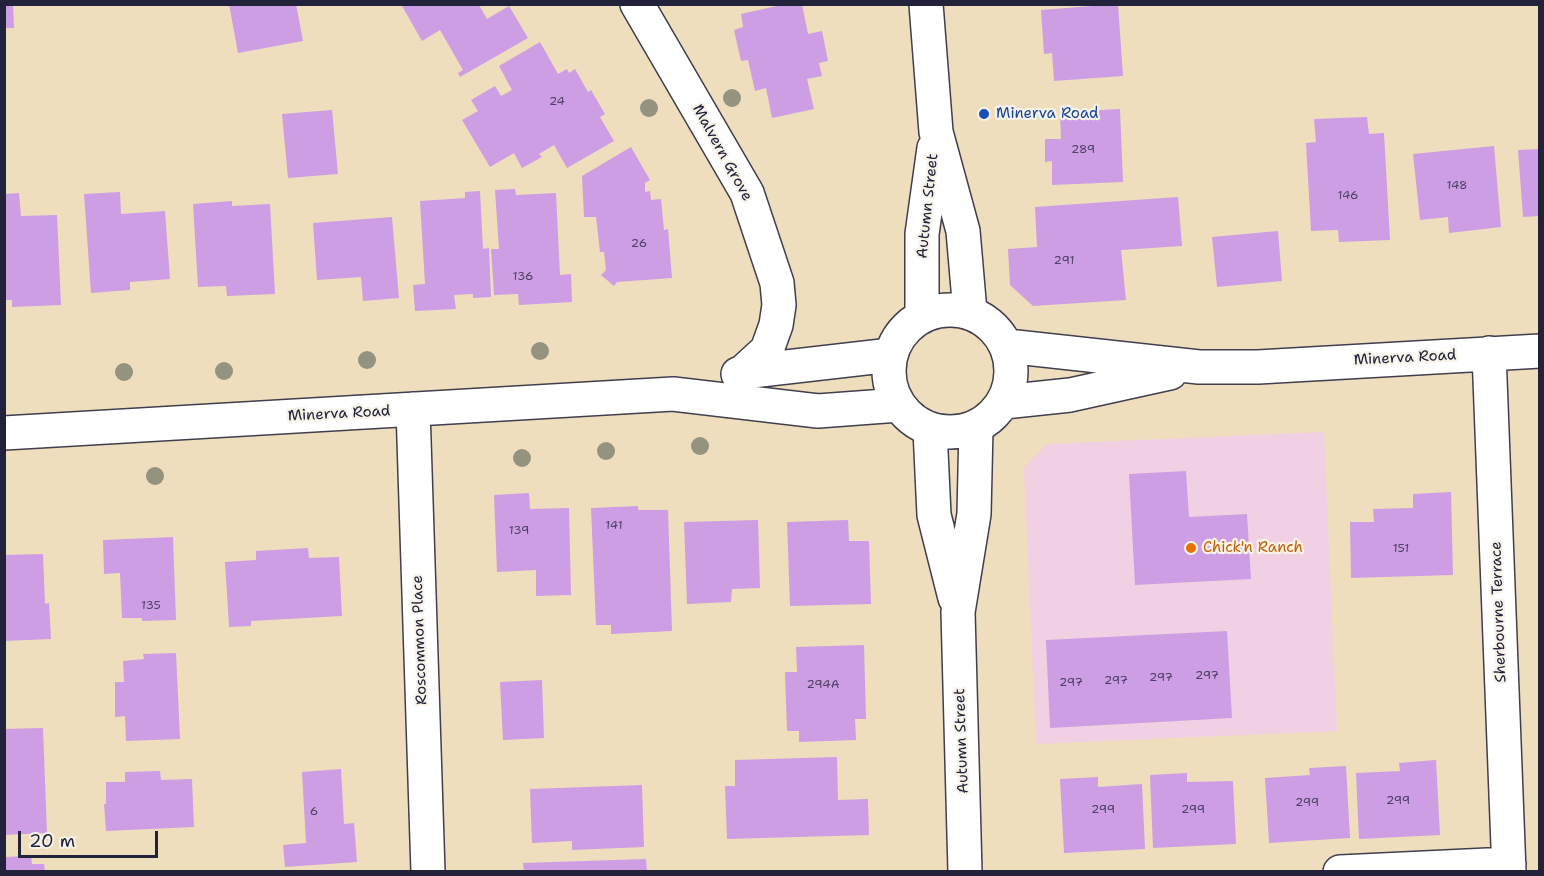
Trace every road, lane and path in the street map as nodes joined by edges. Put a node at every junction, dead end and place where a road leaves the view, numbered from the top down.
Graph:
1 (637, 4) edge
2 (926, 4) edge
3 (936, 132) junction
4 (970, 312) junction
5 (922, 316) junction
6 (1007, 346) junction
7 (1539, 351) edge
8 (1489, 353) junction
9 (891, 355) junction
10 (1199, 367) junction
11 (744, 372) junction
12 (673, 394) junction
13 (1004, 402) junction
14 (899, 405) junction
15 (413, 409) junction
16 (976, 428) junction
17 (930, 430) junction
18 (4, 433) edge
19 (958, 612) junction
20 (1509, 868) edge
21 (428, 872) edge
22 (966, 872) edge
23 (1340, 872) edge

1 - 11 street, Malvern Grove
2 - 3 street, Autumn Street
3 - 4 street, Autumn Street
3 - 5 street, Autumn Street
4 - 5 street
4 - 6 street
5 - 9 street
6 - 10 street, Minerva Road
6 - 13 street
7 - 8 street, Minerva Road
8 - 10 street, Minerva Road
8 - 20 street, Sherbourne Terrace
9 - 11 street, Minerva Road
9 - 14 street
10 - 13 street, Minerva Road
11 - 12 street, Minerva Road
12 - 14 street, Minerva Road
12 - 15 street, Minerva Road
13 - 16 street
14 - 17 street
15 - 18 street, Minerva Road
15 - 21 street, Roscommon Place
16 - 17 street
16 - 19 street, Autumn Street
17 - 19 street, Autumn Street
19 - 22 street, Autumn Street
20 - 23 street

